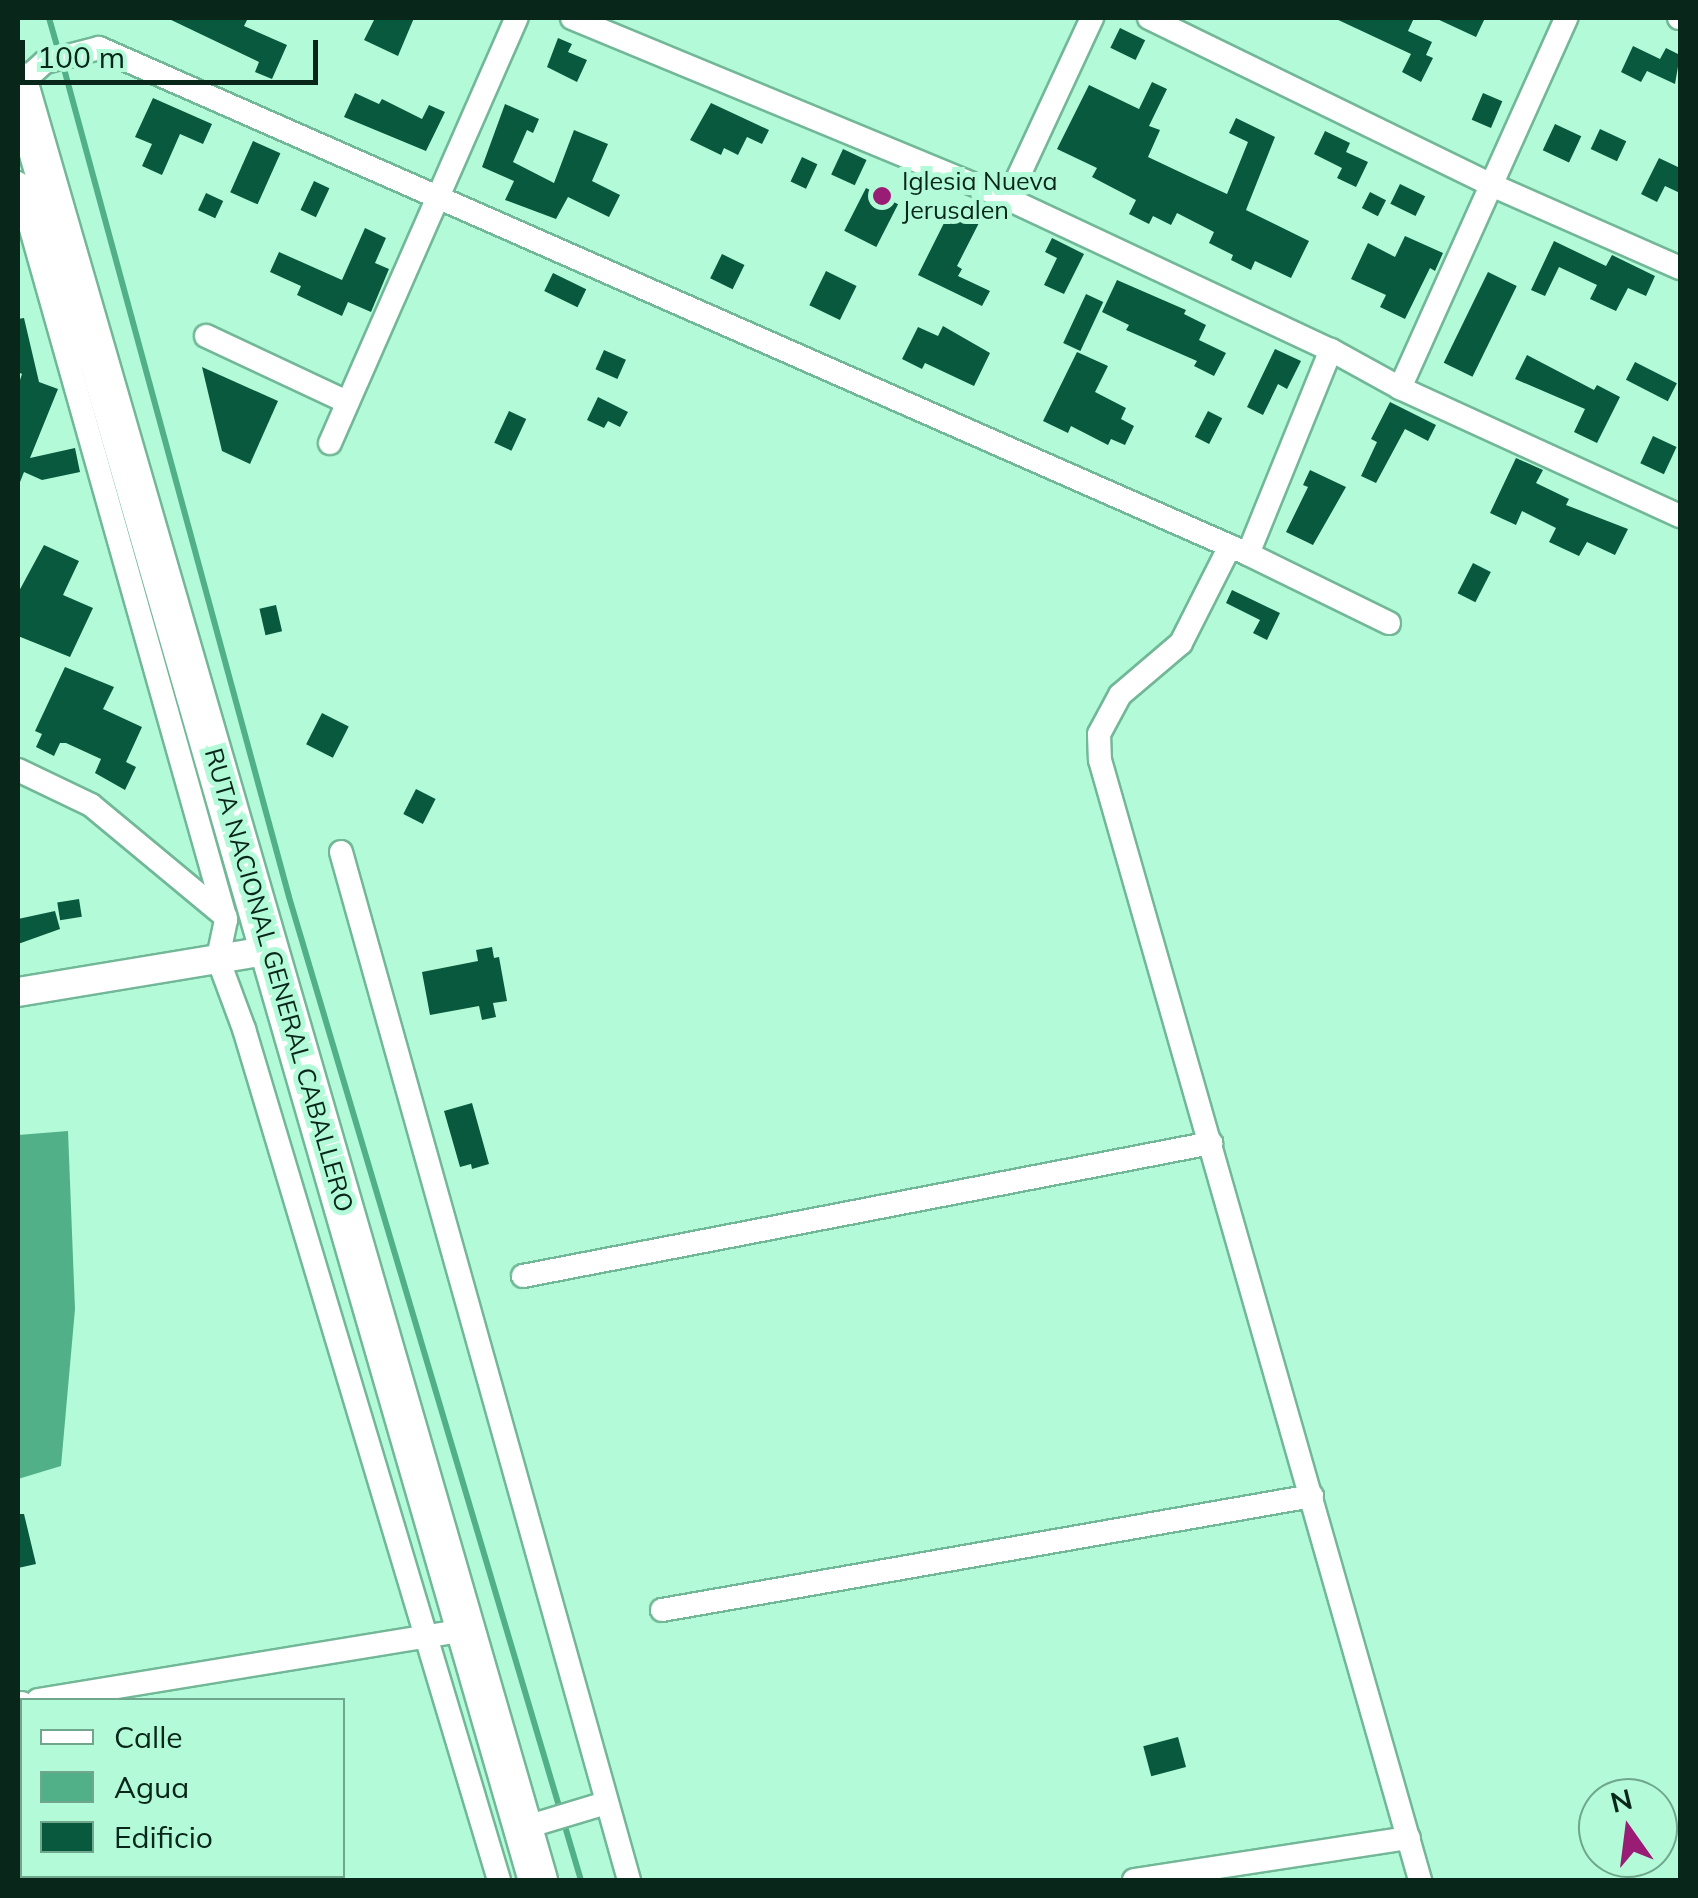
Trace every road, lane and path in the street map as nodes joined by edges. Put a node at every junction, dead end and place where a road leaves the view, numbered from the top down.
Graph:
1 (517, 18) edge
2 (572, 18) edge
3 (1092, 18) edge
4 (1149, 18) edge
5 (1566, 18) edge
6 (25, 78) edge
7 (18, 183) edge
8 (1494, 186) junction
9 (435, 199) junction
10 (1008, 199) junction
11 (1680, 268) edge
12 (206, 336) dead end
13 (1331, 350) junction
14 (1400, 388) junction
15 (347, 402) junction
16 (330, 443) dead end
17 (1680, 516) edge
18 (1239, 550) junction
19 (1389, 623) dead end
20 (18, 770) edge
21 (238, 837) junction
22 (340, 852) dead end
23 (226, 920) junction
24 (270, 950) junction
25 (218, 958) junction
26 (18, 992) edge
27 (1211, 1142) junction
28 (522, 1276) dead end
29 (1312, 1496) junction
30 (662, 1610) dead end
31 (466, 1630) junction
32 (426, 1636) junction
33 (50, 1698) edge
34 (597, 1805) junction
35 (535, 1823) junction
36 (1409, 1838) junction
37 (500, 1880) edge
38 (538, 1880) edge
39 (629, 1880) edge
40 (1134, 1880) edge
41 (1420, 1880) edge

1 - 9 street
2 - 10 street
3 - 10 street
4 - 8 street
5 - 8 street
6 - 9 street
6 - 21 highway, RUTA NACIONAL GENERAL CABALLERO
7 - 23 street
8 - 11 street
8 - 14 street
9 - 15 street
9 - 18 street
10 - 13 street
12 - 15 street
13 - 14 street
13 - 18 street
14 - 17 street
15 - 16 street
18 - 19 street
18 - 27 street
20 - 23 street
21 - 23 street
21 - 24 highway, RUTA NACIONAL GENERAL CABALLERO
22 - 34 street
23 - 25 street
24 - 25 street
24 - 31 highway, RUTA NACIONAL GENERAL CABALLERO
25 - 26 street
25 - 32 street
27 - 28 street
27 - 29 street
29 - 30 street
29 - 36 street
31 - 32 street
31 - 35 highway, RUTA NACIONAL GENERAL CABALLERO
32 - 33 street
32 - 37 street
34 - 35 street
34 - 39 street
35 - 38 highway, RUTA NACIONAL GENERAL CABALLERO
36 - 40 street
36 - 41 street

